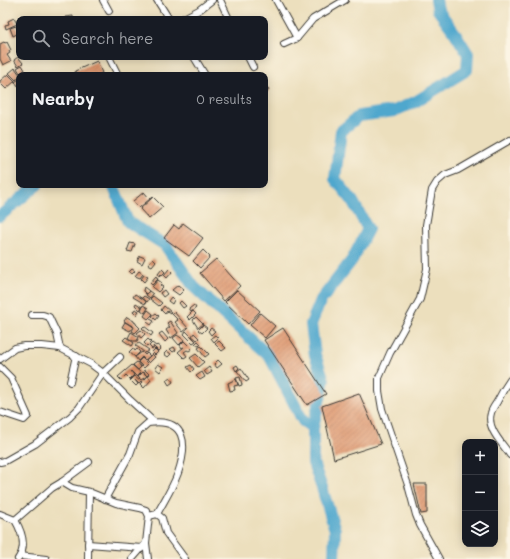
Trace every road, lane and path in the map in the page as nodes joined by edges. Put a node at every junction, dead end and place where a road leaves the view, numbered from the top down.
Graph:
1 (103, 0) edge
2 (157, 0) edge
3 (212, 0) edge
4 (220, 0) edge
5 (276, 0) edge
6 (344, 0) edge
7 (109, 12) dead end
8 (167, 16) edge
9 (188, 16) edge
10 (228, 16) edge
11 (296, 38) junction
12 (284, 44) dead end
13 (110, 60) edge
14 (196, 60) edge
15 (250, 60) edge
16 (253, 67) dead end
17 (116, 72) edge
18 (203, 72) edge
19 (510, 140) edge
20 (32, 315) dead end
21 (60, 348) junction
22 (76, 356) junction
23 (120, 356) dead end
24 (0, 359) edge
25 (0, 367) edge
26 (103, 372) junction
27 (510, 380) edge
28 (70, 382) dead end
29 (0, 412) edge
30 (154, 422) junction
31 (510, 455) edge
32 (0, 462) edge
33 (89, 462) dead end
34 (62, 482) junction
35 (88, 492) junction
36 (105, 498) junction
37 (0, 514) edge
38 (157, 514) junction
39 (149, 516) junction
40 (15, 520) junction
41 (88, 544) junction
42 (144, 546) junction
43 (19, 558) edge
44 (46, 559) edge
45 (88, 559) edge
46 (132, 559) edge
47 (148, 559) edge
48 (185, 559) edge
49 (439, 559) edge

1 - 7 street
2 - 8 street
3 - 9 street
4 - 10 street
5 - 11 street
6 - 11 street
11 - 12 street
13 - 17 street
14 - 18 street
15 - 16 street
19 - 49 street
20 - 21 street
21 - 22 street
21 - 24 street
22 - 26 street
22 - 28 street
23 - 26 street
25 - 29 street
26 - 30 street
26 - 32 street
27 - 31 street
30 - 36 street
30 - 38 street
33 - 34 street
34 - 35 street
34 - 40 street
35 - 36 street
35 - 41 street
36 - 39 street
37 - 40 street
38 - 39 street
38 - 48 street
39 - 42 street
40 - 43 street
41 - 42 street
41 - 45 street
42 - 46 street
42 - 47 street
43 - 44 street

